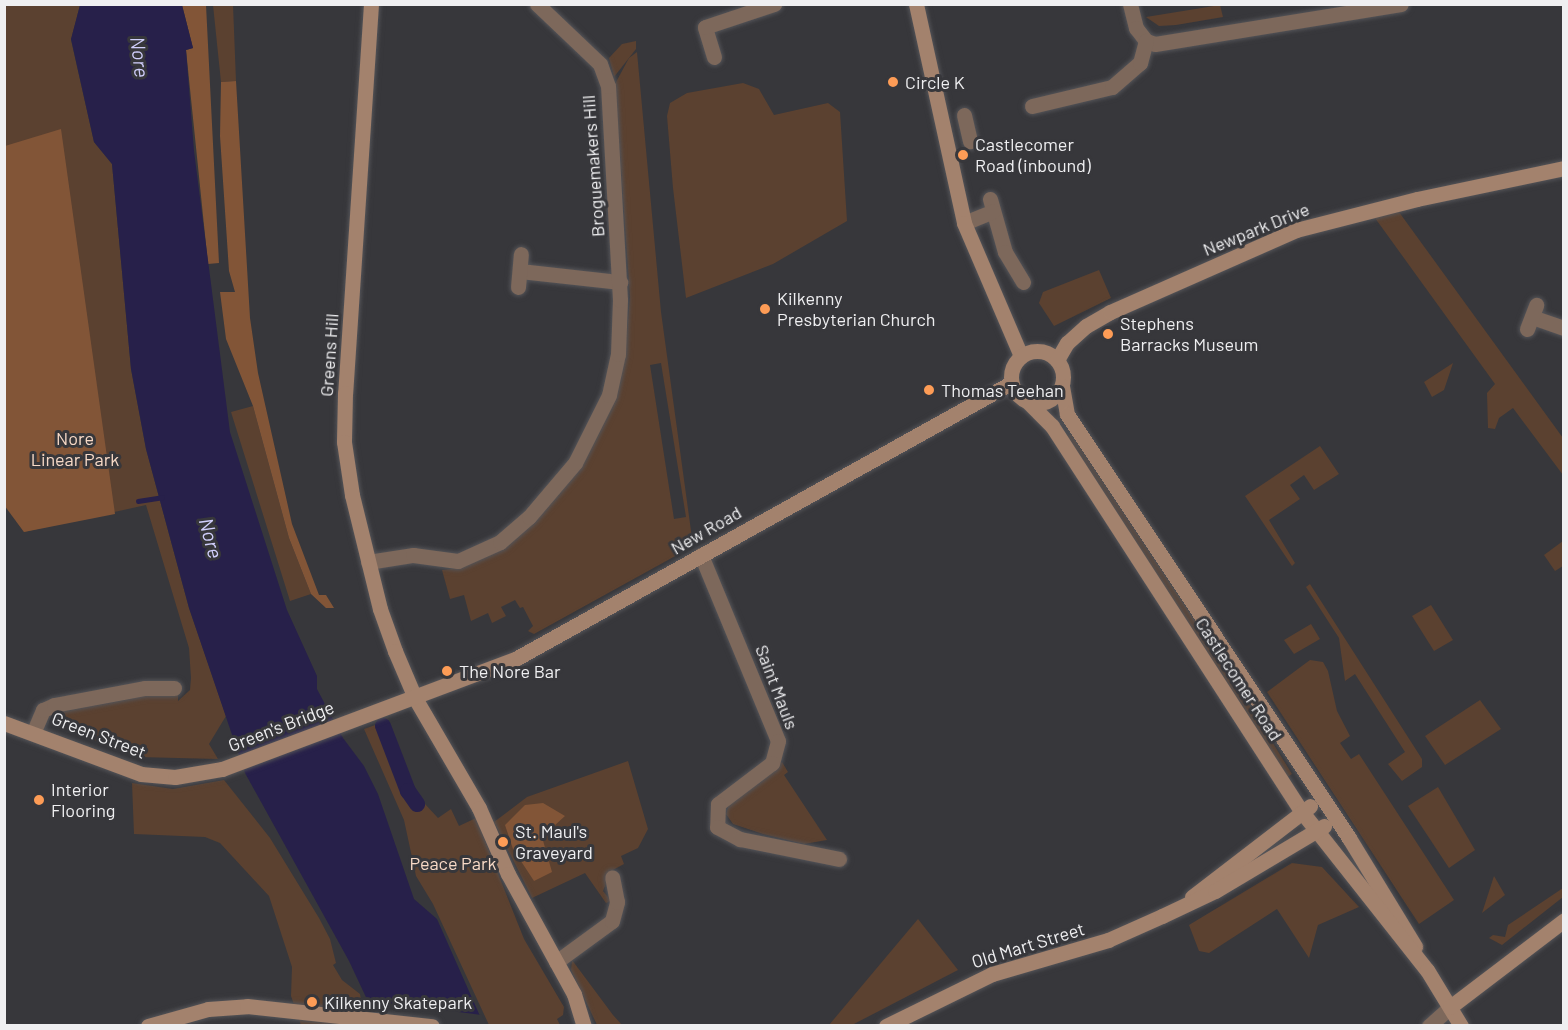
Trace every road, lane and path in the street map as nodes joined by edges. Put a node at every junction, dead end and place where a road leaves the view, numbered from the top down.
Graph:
1 (371, 4) edge
2 (537, 4) edge
3 (774, 4) edge
4 (916, 4) edge
5 (1130, 4) edge
6 (1401, 4) edge
7 (1146, 41) junction
8 (714, 57) dead end
9 (1032, 106) dead end
10 (967, 129) dead end
11 (944, 136) junction
12 (1563, 168) edge
13 (964, 223) junction
14 (521, 254) dead end
15 (520, 271) junction
16 (620, 282) junction
17 (1023, 282) dead end
18 (518, 287) dead end
19 (1532, 317) dead end
20 (1563, 328) edge
21 (1021, 356) junction
22 (1057, 360) junction
23 (1011, 383) junction
24 (1062, 386) junction
25 (1028, 402) junction
26 (701, 555) junction
27 (368, 562) junction
28 (174, 688) dead end
29 (415, 698) junction
30 (4, 723) edge
31 (34, 731) junction
32 (222, 769) joint
33 (1320, 799) junction
34 (1302, 812) junction
35 (1335, 819) junction
36 (1318, 831) junction
37 (839, 859) dead end
38 (612, 878) dead end
39 (1183, 906) junction
40 (1563, 920) edge
41 (555, 962) junction
42 (1427, 970) junction
43 (1450, 1007) junction
44 (148, 1026) edge
45 (432, 1026) edge
46 (584, 1026) edge
47 (886, 1026) edge
48 (1429, 1026) edge
49 (1461, 1026) edge

1 - 27 main road, Greens Hill
2 - 16 street, Broguemakers Hill
3 - 8 street
4 - 11 main road
5 - 7 street
6 - 7 street
7 - 9 street
10 - 11 street
11 - 13 main road
12 - 22 main road, Newpark Drive
13 - 17 street
13 - 21 main road
14 - 15 street
15 - 16 street
15 - 18 street
16 - 27 street, Broguemakers Hill
19 - 20 street
21 - 22 main road
21 - 23 main road
22 - 24 main road
23 - 25 main road
23 - 26 main road, New Road
24 - 25 main road
24 - 33 main road, Castlecomer Road
25 - 34 main road, Castlecomer Road
26 - 29 main road, New Road
26 - 37 street, Saint Mauls
27 - 29 main road, Greens Hill
28 - 31 street, Green Street
29 - 32 main road, Green's Bridge
29 - 41 main road, Greens Hill
30 - 31 main road, Green Street
31 - 32 main road, Green Street
33 - 34 main road, Old Mart Street
33 - 35 main road, Castlecomer Road
34 - 36 main road, Castlecomer Road
34 - 39 main road, Old Mart Street
35 - 36 main road, Old Mart Street
35 - 42 main road, Castlecomer Road
36 - 39 main road, Old Mart Street
36 - 42 main road, Castlecomer Road
38 - 41 street
39 - 47 main road, Old Mart Street
40 - 43 main road
41 - 46 main road, Greens Hill
42 - 43 main road, Castlecomer Road
43 - 48 street
43 - 49 main road, Castlecomer Road
44 - 45 main road

